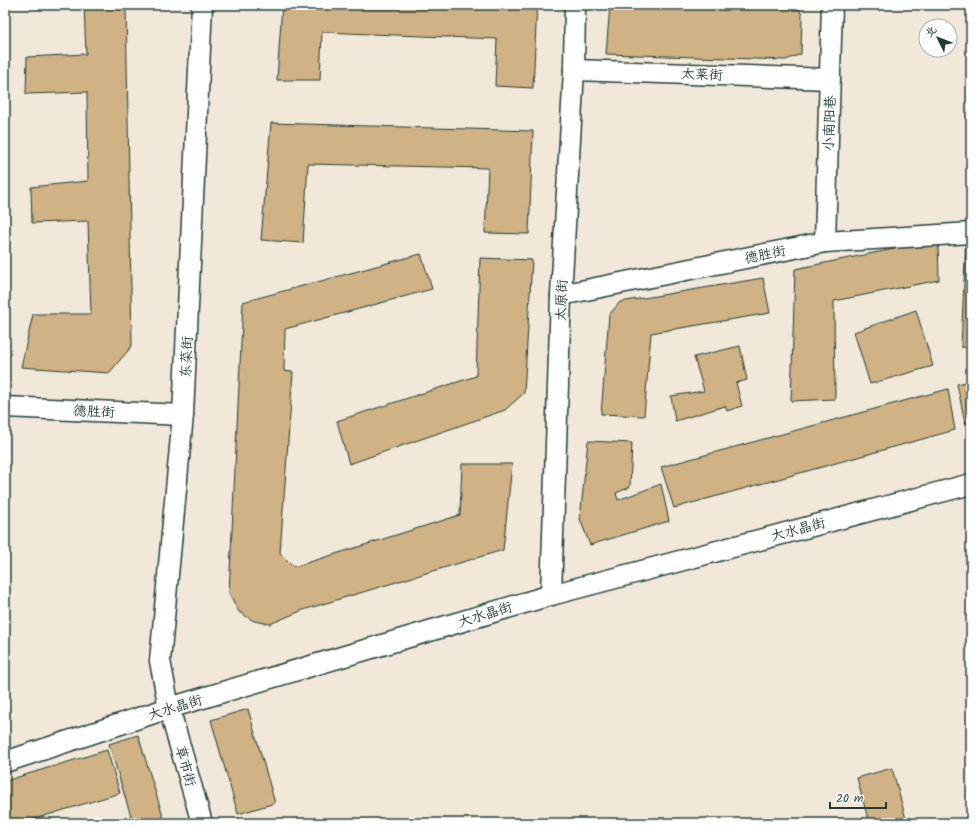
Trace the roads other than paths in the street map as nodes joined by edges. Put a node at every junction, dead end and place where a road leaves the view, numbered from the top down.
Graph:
1 (202, 5) edge
2 (575, 5) edge
3 (832, 5) edge
4 (574, 70) junction
5 (830, 79) junction
6 (971, 232) edge
7 (825, 242) junction
8 (561, 295) junction
9 (5, 407) edge
10 (183, 415) junction
11 (971, 484) edge
12 (551, 594) junction
13 (169, 708) junction
14 (5, 762) edge
15 (202, 823) edge

1 - 10 street, 东菜街
2 - 4 street, 太原街
3 - 5 street, 小南阳巷
4 - 5 street, 太莱街
4 - 8 street, 太原街
5 - 7 street, 小南阳巷
6 - 7 street, 德胜街
7 - 8 street, 德胜街
8 - 12 street, 太原街
9 - 10 street, 德胜街
10 - 13 street, 东菜街
11 - 12 street, 大水晶街
12 - 13 street, 大水晶街
13 - 14 street, 大水晶街
13 - 15 street, 草市街

